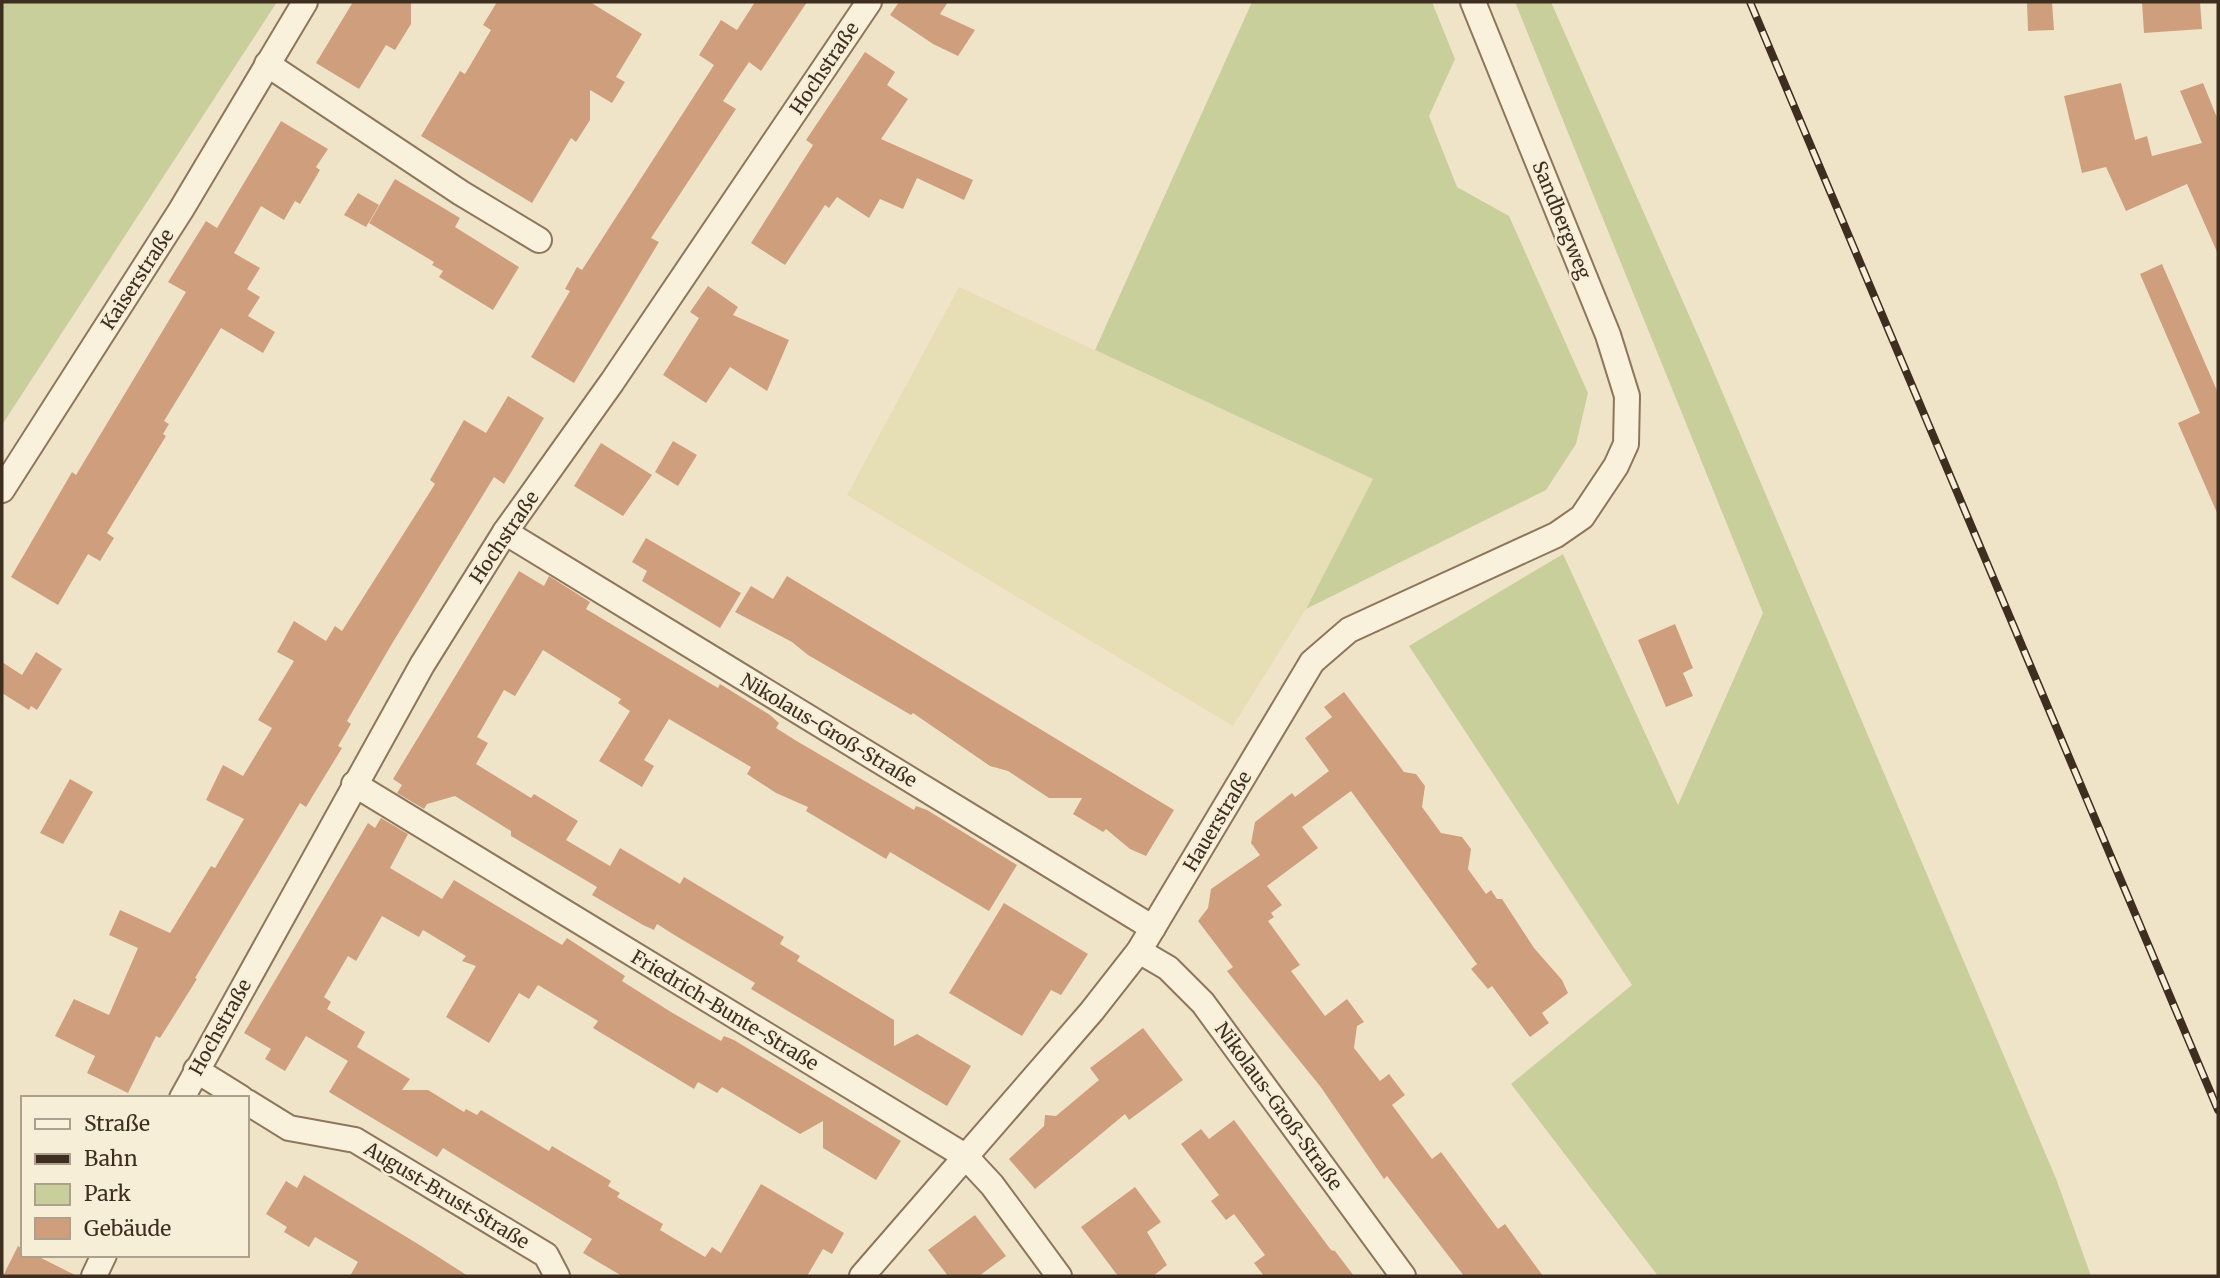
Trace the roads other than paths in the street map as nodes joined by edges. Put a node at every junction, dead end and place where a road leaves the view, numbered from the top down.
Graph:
1 (304, 2) edge
2 (869, 2) edge
3 (1473, 2) edge
4 (267, 64) junction
5 (539, 240) dead end
6 (1626, 444) joint
7 (2, 490) edge
8 (505, 532) junction
9 (354, 784) junction
10 (1153, 928) junction
11 (1139, 951) junction
12 (196, 1070) junction
13 (183, 1096) edge
14 (238, 1096) edge
15 (248, 1103) edge
16 (965, 1156) junction
17 (103, 1257) edge
18 (94, 1276) edge
19 (557, 1276) edge
20 (862, 1276) edge
21 (1059, 1276) edge
22 (1403, 1276) edge

1 - 4 street, Kaiserstraße
2 - 8 street, Hochstraße
3 - 6 street, Sandbergweg
4 - 5 street
4 - 7 street, Kaiserstraße
6 - 10 street, Hauerstraße
8 - 9 street, Hochstraße
8 - 10 street, Nikolaus-Groß-Straße
9 - 12 street, Hochstraße
9 - 16 street, Friedrich-Bunte-Straße
10 - 11 street, Hauerstraße
11 - 16 street, Hauerstraße
11 - 22 street, Nikolaus-Groß-Straße
12 - 13 street, Hochstraße
12 - 14 street
15 - 19 street, August-Brust-Straße
16 - 20 street, Hauerstraße
16 - 21 street, Friedrich-Bunte-Straße
17 - 18 street

